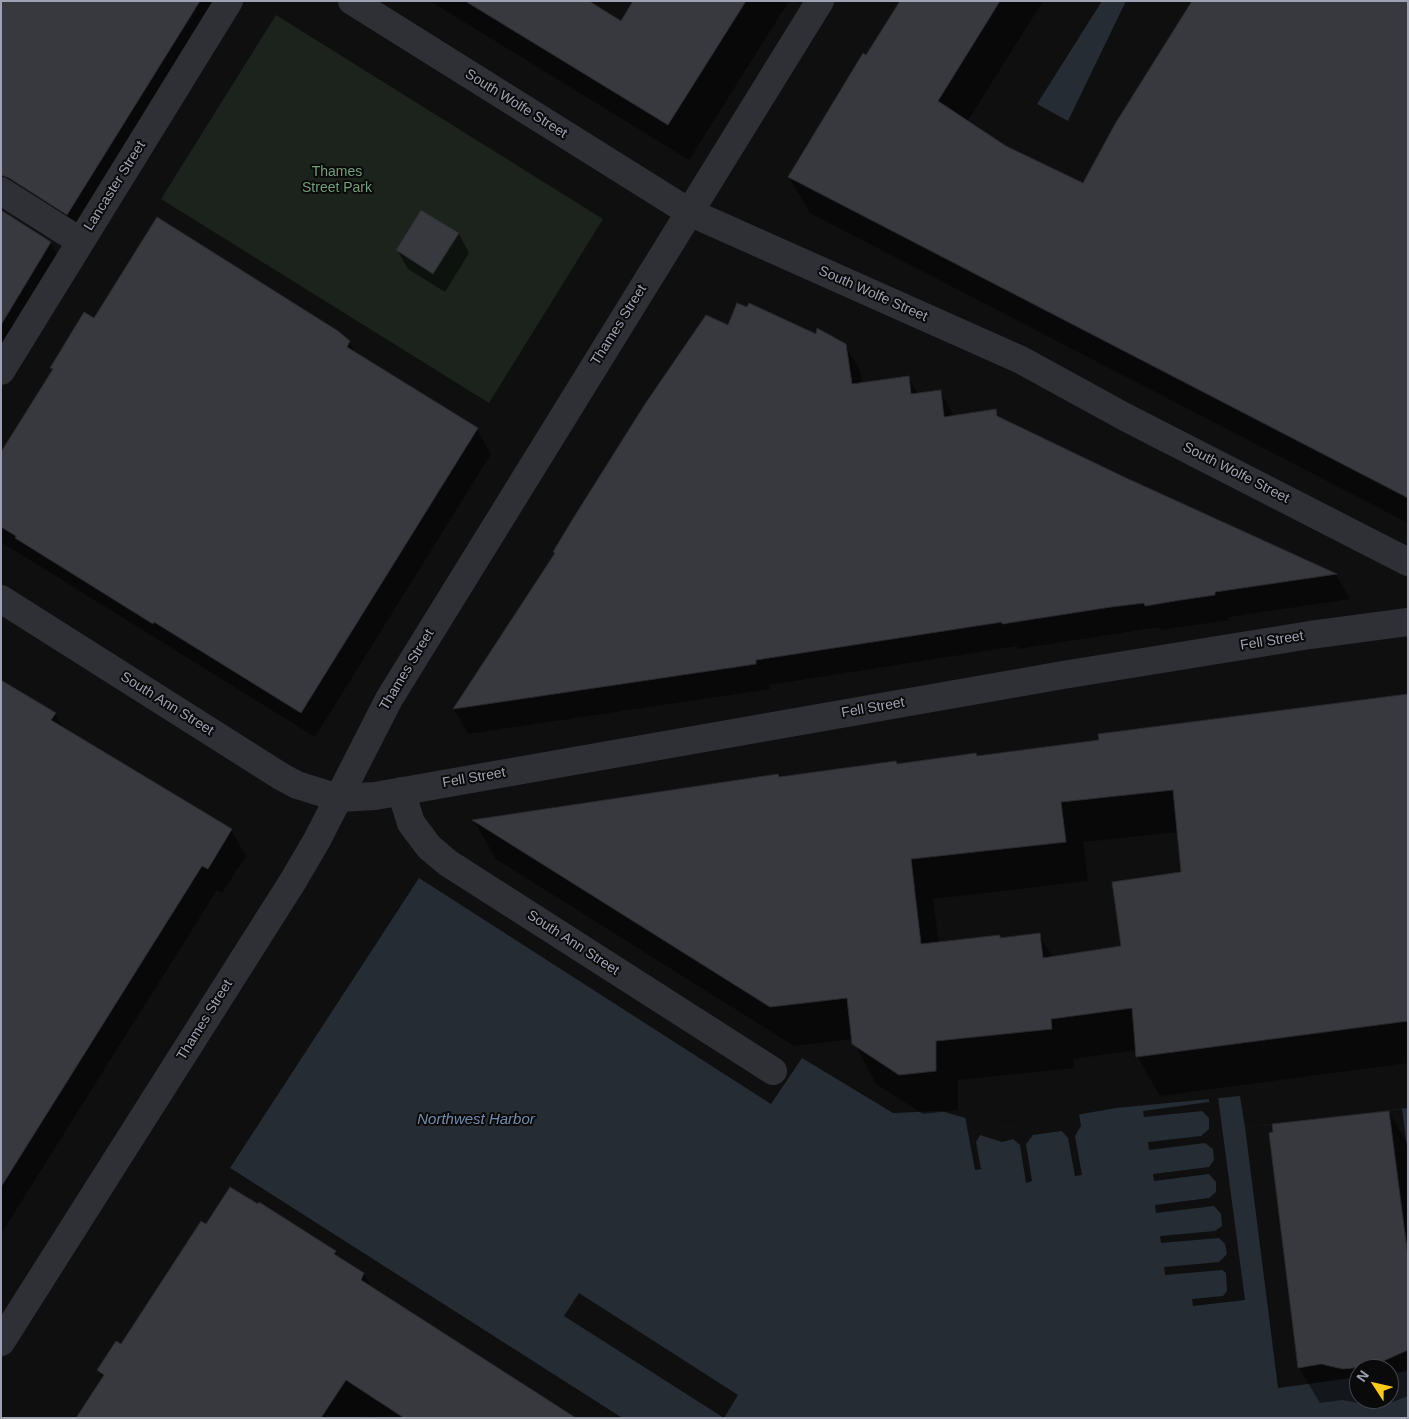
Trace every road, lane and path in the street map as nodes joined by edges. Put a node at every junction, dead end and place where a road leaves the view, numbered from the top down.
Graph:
1 (229, 1) edge
2 (352, 1) edge
3 (820, 1) edge
4 (1, 191) edge
5 (689, 212) junction
6 (80, 241) junction
7 (1, 371) edge
8 (1408, 562) edge
9 (1, 599) edge
10 (1408, 622) edge
11 (401, 791) junction
12 (339, 798) junction
13 (773, 1071) dead end
14 (1, 1342) edge

1 - 6 street, Lancaster Street
2 - 5 street, South Wolfe Street
3 - 5 street, Thames Street
4 - 6 street
5 - 8 street, South Wolfe Street
5 - 12 street, Thames Street
6 - 7 street, Lancaster Street
9 - 12 street, South Ann Street
10 - 11 street, Fell Street
11 - 12 street, Fell Street
11 - 13 street, South Ann Street
12 - 14 street, Thames Street

